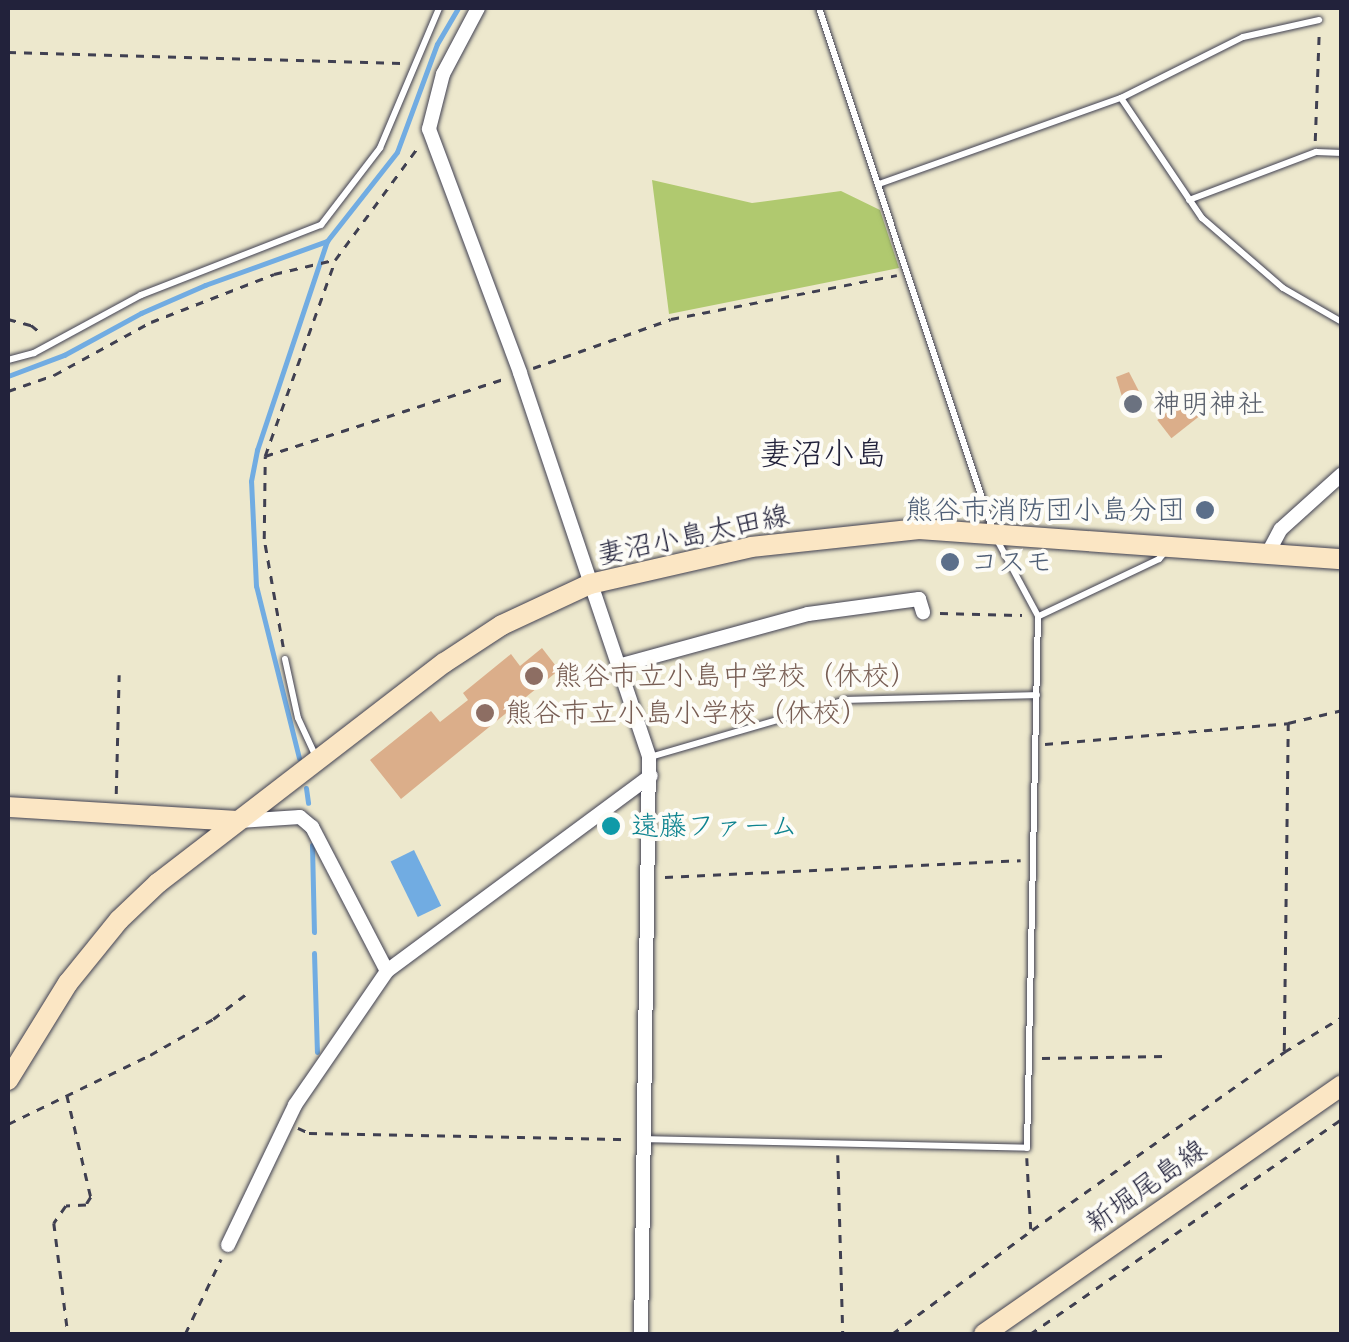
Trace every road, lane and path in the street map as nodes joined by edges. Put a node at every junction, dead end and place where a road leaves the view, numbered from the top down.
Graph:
1 (439, 8) edge
2 (478, 8) edge
3 (819, 8) edge
4 (1319, 20) joint
5 (8, 52) edge
6 (412, 64) junction
7 (1121, 98) junction
8 (428, 129) junction
9 (1316, 152) junction
10 (1342, 153) edge
11 (878, 184) junction
12 (1189, 200) junction
13 (334, 260) junction
14 (908, 272) junction
15 (8, 320) edge
16 (1342, 322) edge
17 (50, 344) junction
18 (8, 360) edge
19 (520, 373) junction
20 (8, 391) edge
21 (265, 456) junction
22 (1342, 474) edge
23 (994, 531) junction
24 (1166, 546) junction
25 (1268, 553) junction
26 (1342, 559) edge
27 (590, 584) junction
28 (923, 612) joint
29 (1038, 616) junction
30 (285, 659) joint
31 (618, 666) junction
32 (119, 675) dead end
33 (1037, 696) junction
34 (1342, 710) edge
35 (1288, 723) junction
36 (1037, 745) junction
37 (649, 757) junction
38 (318, 758) junction
39 (651, 776) junction
40 (8, 807) edge
41 (115, 816) junction
42 (236, 822) junction
43 (1035, 860) junction
44 (648, 877) junction
45 (387, 971) junction
46 (250, 991) dead end
47 (1342, 1018) edge
48 (1284, 1052) junction
49 (1165, 1056) dead end
50 (1030, 1058) junction
51 (8, 1080) edge
52 (1342, 1085) edge
53 (67, 1094) junction
54 (1342, 1118) edge
55 (286, 1122) junction
56 (8, 1124) edge
57 (641, 1139) junction
58 (838, 1143) junction
59 (1027, 1148) junction
60 (1032, 1230) junction
61 (228, 1244) joint
62 (68, 1334) edge
63 (185, 1334) edge
64 (641, 1334) edge
65 (843, 1334) edge
66 (892, 1334) edge
67 (984, 1334) edge
68 (1030, 1334) edge

1 - 6 lane
2 - 8 street
3 - 11 lane
4 - 7 lane
4 - 9 path
5 - 6 path
6 - 17 lane
7 - 11 lane
7 - 12 lane
8 - 13 path
8 - 19 street
9 - 10 lane
9 - 12 lane
11 - 14 lane
12 - 16 lane
13 - 20 path
13 - 21 path
14 - 19 path
14 - 23 lane
15 - 17 path
17 - 18 lane
19 - 21 path
19 - 27 street
21 - 30 path
22 - 25 street
23 - 24 main road, 妻沼小島太田線
23 - 27 main road, 妻沼小島太田線
23 - 29 lane
24 - 25 main road, 妻沼小島太田線
24 - 29 lane
25 - 26 main road, 妻沼小島太田線
27 - 31 street
27 - 38 main road, 妻沼小島太田線
28 - 29 path
28 - 31 street
29 - 33 lane
30 - 38 lane
31 - 37 street
32 - 41 path
33 - 36 lane
33 - 37 lane
34 - 35 path
35 - 36 path
35 - 48 path
36 - 43 lane
37 - 39 street
38 - 42 main road, 妻沼小島太田線
39 - 44 street
39 - 45 street
40 - 41 main road
41 - 42 main road
42 - 45 street
42 - 51 main road, 妻沼小島太田線
43 - 44 path
43 - 50 lane
44 - 57 street
45 - 55 street
46 - 53 path
47 - 48 path
48 - 60 path
49 - 50 path
50 - 59 lane
52 - 67 main road, 新堀尾島線
53 - 56 path
53 - 62 path
54 - 68 path
55 - 57 path
55 - 61 street
57 - 58 lane
57 - 64 street
58 - 59 lane
58 - 65 path
59 - 60 path
60 - 66 path
61 - 63 path

